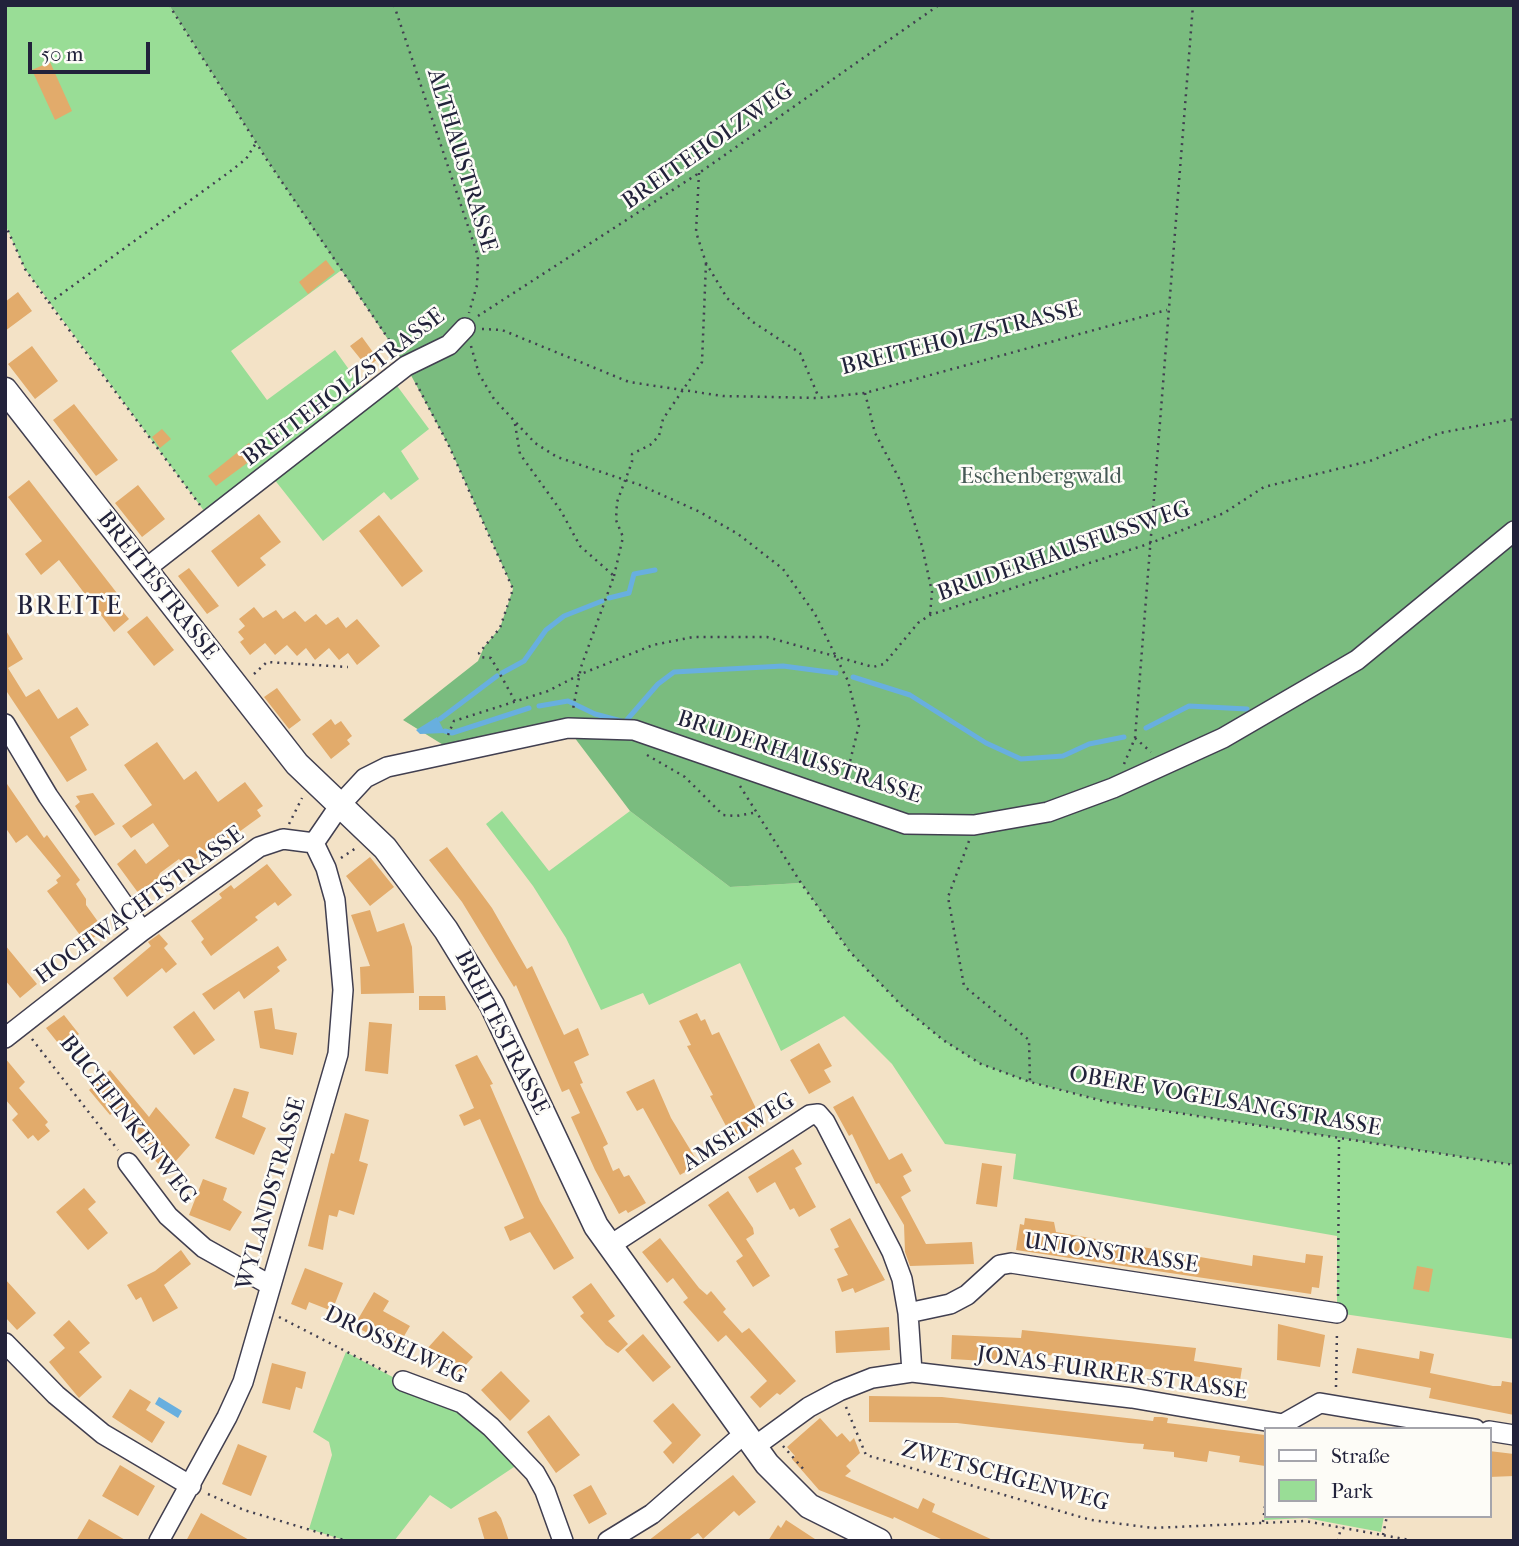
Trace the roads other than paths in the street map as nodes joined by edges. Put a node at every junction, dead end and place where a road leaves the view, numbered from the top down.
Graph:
1 (465, 328) road end
2 (5, 390) edge
3 (1514, 531) edge
4 (144, 570) junction
5 (5, 724) edge
6 (341, 805) junction
7 (314, 843) junction
8 (142, 931) junction
9 (5, 1038) edge
10 (128, 1163) road end
11 (608, 1246) junction
12 (270, 1285) junction
13 (1337, 1312) road end
14 (908, 1313) junction
15 (5, 1343) edge
16 (912, 1372) junction
17 (403, 1381) road end
18 (1463, 1427) edge
19 (1491, 1431) edge
20 (1514, 1435) edge
21 (749, 1441) junction
22 (191, 1486) junction
23 (159, 1541) edge
24 (563, 1541) edge
25 (608, 1541) edge
26 (879, 1541) edge

1 - 4 street, BREITEHOLZSTRASSE
2 - 4 main road, BREITESTRASSE
3 - 6 street, BRUDERHAUSSTRASSE
4 - 6 main road, BREITESTRASSE
5 - 8 street
6 - 7 street, BRUDERHAUSSTRASSE
6 - 11 main road, BREITESTRASSE
7 - 8 street, HOCHWACHTSTRASSE
7 - 12 street, WYLANDSTRASSE
8 - 9 street, HOCHWACHTSTRASSE
10 - 12 street, BUCHFINKENWEG
11 - 14 street, AMSELWEG
11 - 21 main road, BREITESTRASSE
12 - 22 street, WYLANDSTRASSE
13 - 14 street, UNIONSTRASSE
14 - 16 street
15 - 22 street
16 - 18 street, JONAS-FURRER-STRASSE
16 - 21 street, JONAS-FURRER-STRASSE
17 - 24 street, DROSSELWEG
19 - 20 street
21 - 25 street, JONAS-FURRER-STRASSE
21 - 26 main road, BREITESTRASSE
22 - 23 street, WYLANDSTRASSE

